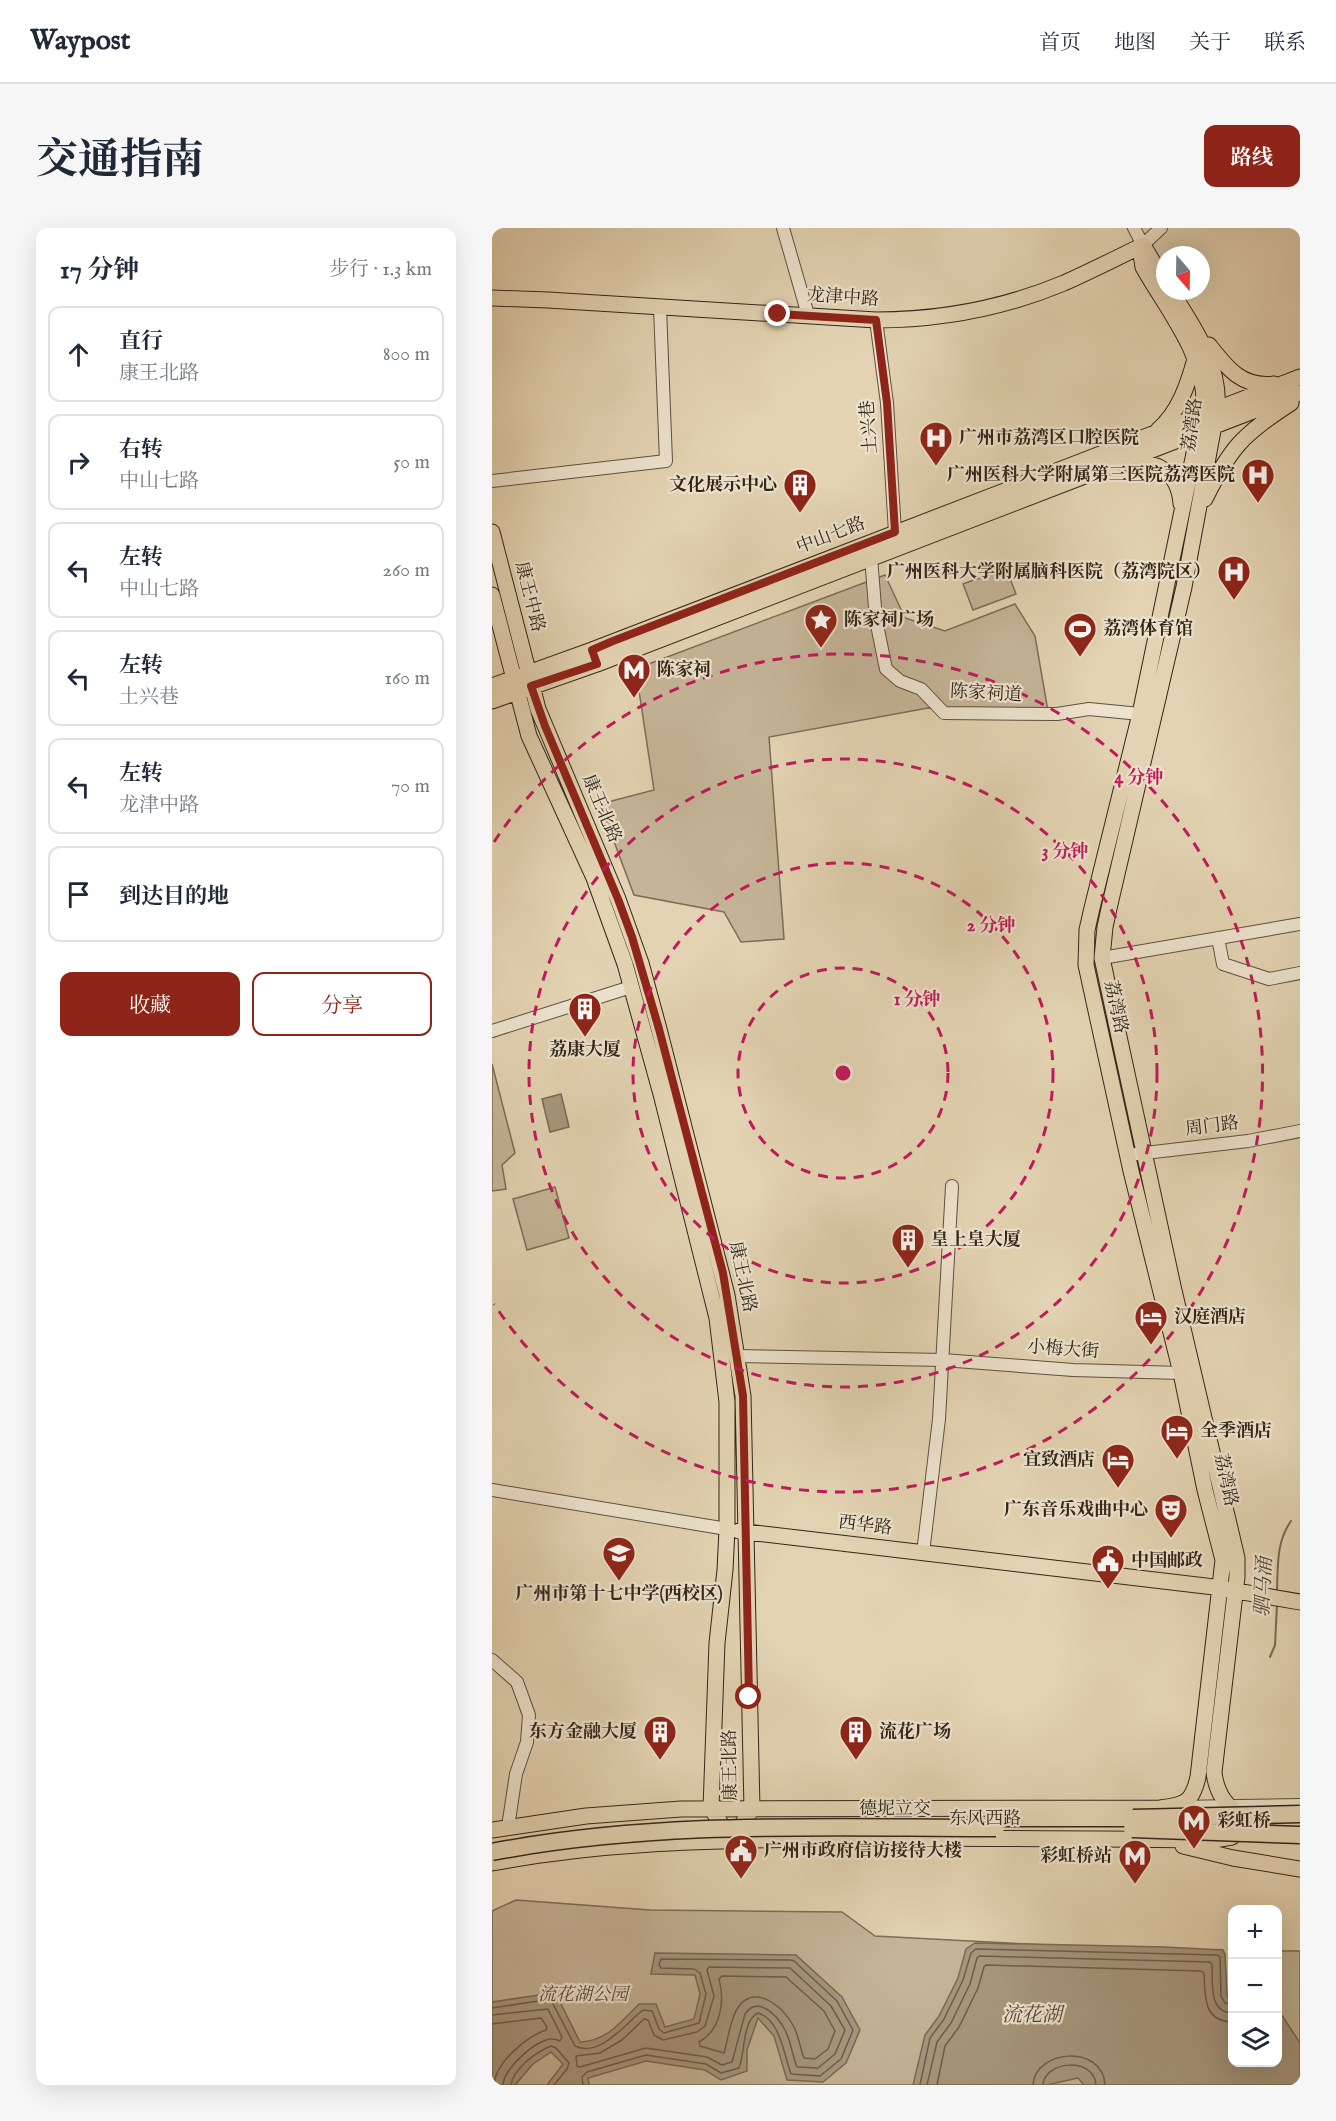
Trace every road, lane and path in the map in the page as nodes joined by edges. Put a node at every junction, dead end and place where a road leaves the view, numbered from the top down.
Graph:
1 (783, 228) edge
2 (1134, 228) edge
3 (1161, 228) edge
4 (1143, 245) junction
5 (1156, 267) edge
6 (492, 298) edge
7 (1176, 300) edge
8 (660, 308) junction
9 (808, 315) junction
10 (1188, 319) junction
11 (876, 320) junction
12 (1195, 359) junction
13 (1300, 377) edge
14 (1300, 395) edge
15 (1217, 409) junction
16 (1205, 424) junction
17 (1153, 434) junction
18 (1109, 465) junction
19 (492, 481) edge
20 (1182, 513) junction
21 (492, 532) edge
22 (895, 532) junction
23 (1193, 533) junction
24 (871, 557) junction
25 (492, 595) edge
26 (594, 657) junction
27 (522, 682) junction
28 (492, 686) edge
29 (492, 701) edge
30 (1140, 714) junction
31 (1300, 924) edge
32 (1218, 938) junction
33 (1102, 958) junction
34 (1300, 973) edge
35 (631, 987) junction
36 (492, 1031) edge
37 (1300, 1131) edge
38 (1144, 1153) junction
39 (1128, 1155) junction
40 (952, 1186) dead end
41 (737, 1356) junction
42 (943, 1360) junction
43 (1181, 1373) junction
44 (492, 1490) edge
45 (727, 1495) junction
46 (746, 1495) junction
47 (727, 1529) junction
48 (747, 1532) junction
49 (923, 1553) junction
50 (1230, 1559) junction
51 (1227, 1590) junction
52 (1300, 1602) edge
53 (492, 1660) edge
54 (1300, 1804) edge
55 (1227, 1805) junction
56 (711, 1808) junction
57 (1160, 1808) junction
58 (752, 1809) junction
59 (850, 1809) junction
60 (977, 1809) junction
61 (636, 1812) junction
62 (1300, 1814) edge
63 (1256, 1820) junction
64 (1300, 1821) edge
65 (508, 1827) junction
66 (1300, 1829) edge
67 (492, 1830) edge
68 (1300, 1835) edge
69 (850, 1838) junction
70 (977, 1839) junction
71 (732, 1840) junction
72 (1154, 1840) junction
73 (1214, 1840) junction
74 (492, 1842) edge
75 (637, 1843) junction
76 (1300, 1843) edge
77 (492, 1852) edge
78 (492, 1863) edge
79 (1300, 1869) edge

1 - 9 street
2 - 4 street
3 - 4 street
4 - 5 main road
4 - 11 main road, 龙津中路
4 - 12 main road, 荔湾路
6 - 8 main road, 龙津中路
7 - 10 main road, 荔湾路
8 - 9 main road, 龙津中路
8 - 19 street
9 - 11 main road, 龙津中路
10 - 13 main road
10 - 15 main road, 荔湾路
11 - 22 street, 土兴巷
12 - 16 main road, 荔湾路
12 - 17 main road
13 - 15 main road
14 - 16 main road
14 - 23 main road
15 - 16 main road, 荔湾路
16 - 17 main road, 中山七路
16 - 18 main road, 中山七路
16 - 20 main road, 荔湾路
16 - 23 main road, 荔湾路
17 - 22 main road, 中山七路
18 - 20 main road
18 - 24 main road, 中山七路
20 - 30 main road, 荔湾路
21 - 27 main road, 康王中路
22 - 26 main road, 中山七路
23 - 33 main road, 荔湾路
24 - 26 main road, 中山七路
24 - 30 street, 陈家祠道
25 - 27 main road, 康王中路
26 - 27 main road, 中山七路
27 - 28 main road, 中山七路
27 - 29 main road, 中山七路
27 - 35 main road, 康王北路
27 - 41 main road, 康王北路
30 - 39 main road, 荔湾路
31 - 32 street
32 - 33 street
32 - 34 street
33 - 38 main road, 荔湾路
35 - 36 street
35 - 45 main road, 康王北路
37 - 38 street, 周门路
38 - 39 street, 周门路
38 - 50 main road, 荔湾路
39 - 43 main road, 荔湾路
40 - 42 street
41 - 42 street, 小梅大街
41 - 46 main road, 康王北路
42 - 43 street, 小梅大街
42 - 49 street
43 - 50 main road, 荔湾路
44 - 47 street, 西华路
45 - 46 street
45 - 47 main road, 康王北路
46 - 48 main road, 康王北路
47 - 48 main road, 西华路
47 - 56 main road, 康王北路
48 - 49 main road, 西华路
48 - 58 main road, 康王北路
49 - 51 main road, 西华路
50 - 51 main road, 荔湾路
51 - 52 main road, 西华路
51 - 55 main road, 荔湾路
51 - 57 main road, 荔湾路
53 - 65 street
54 - 55 street, 东风西路
55 - 57 street, 东风西路
55 - 63 main road
56 - 58 main road, 东风西路
56 - 61 main road, 东风西路
56 - 71 main road, 康王北路
57 - 60 main road, 东风西路
57 - 63 main road
58 - 59 main road, 东风西路
58 - 71 main road, 康王北路
59 - 60 main road, 东风西路
59 - 69 street
60 - 70 street
61 - 65 main road, 东风西路
61 - 75 street
62 - 74 highway, 德坭立交, bridge
63 - 64 main road
65 - 67 main road, 东风西路
66 - 73 main road
68 - 77 highway, 德坭立交, bridge
69 - 70 main road, 东风西路
69 - 71 main road, 东风西路
70 - 72 main road, 东风西路
71 - 75 main road, 东风西路
72 - 73 main road, 东风西路
72 - 79 main road
73 - 76 street, 东风西路
75 - 78 main road, 东风西路

